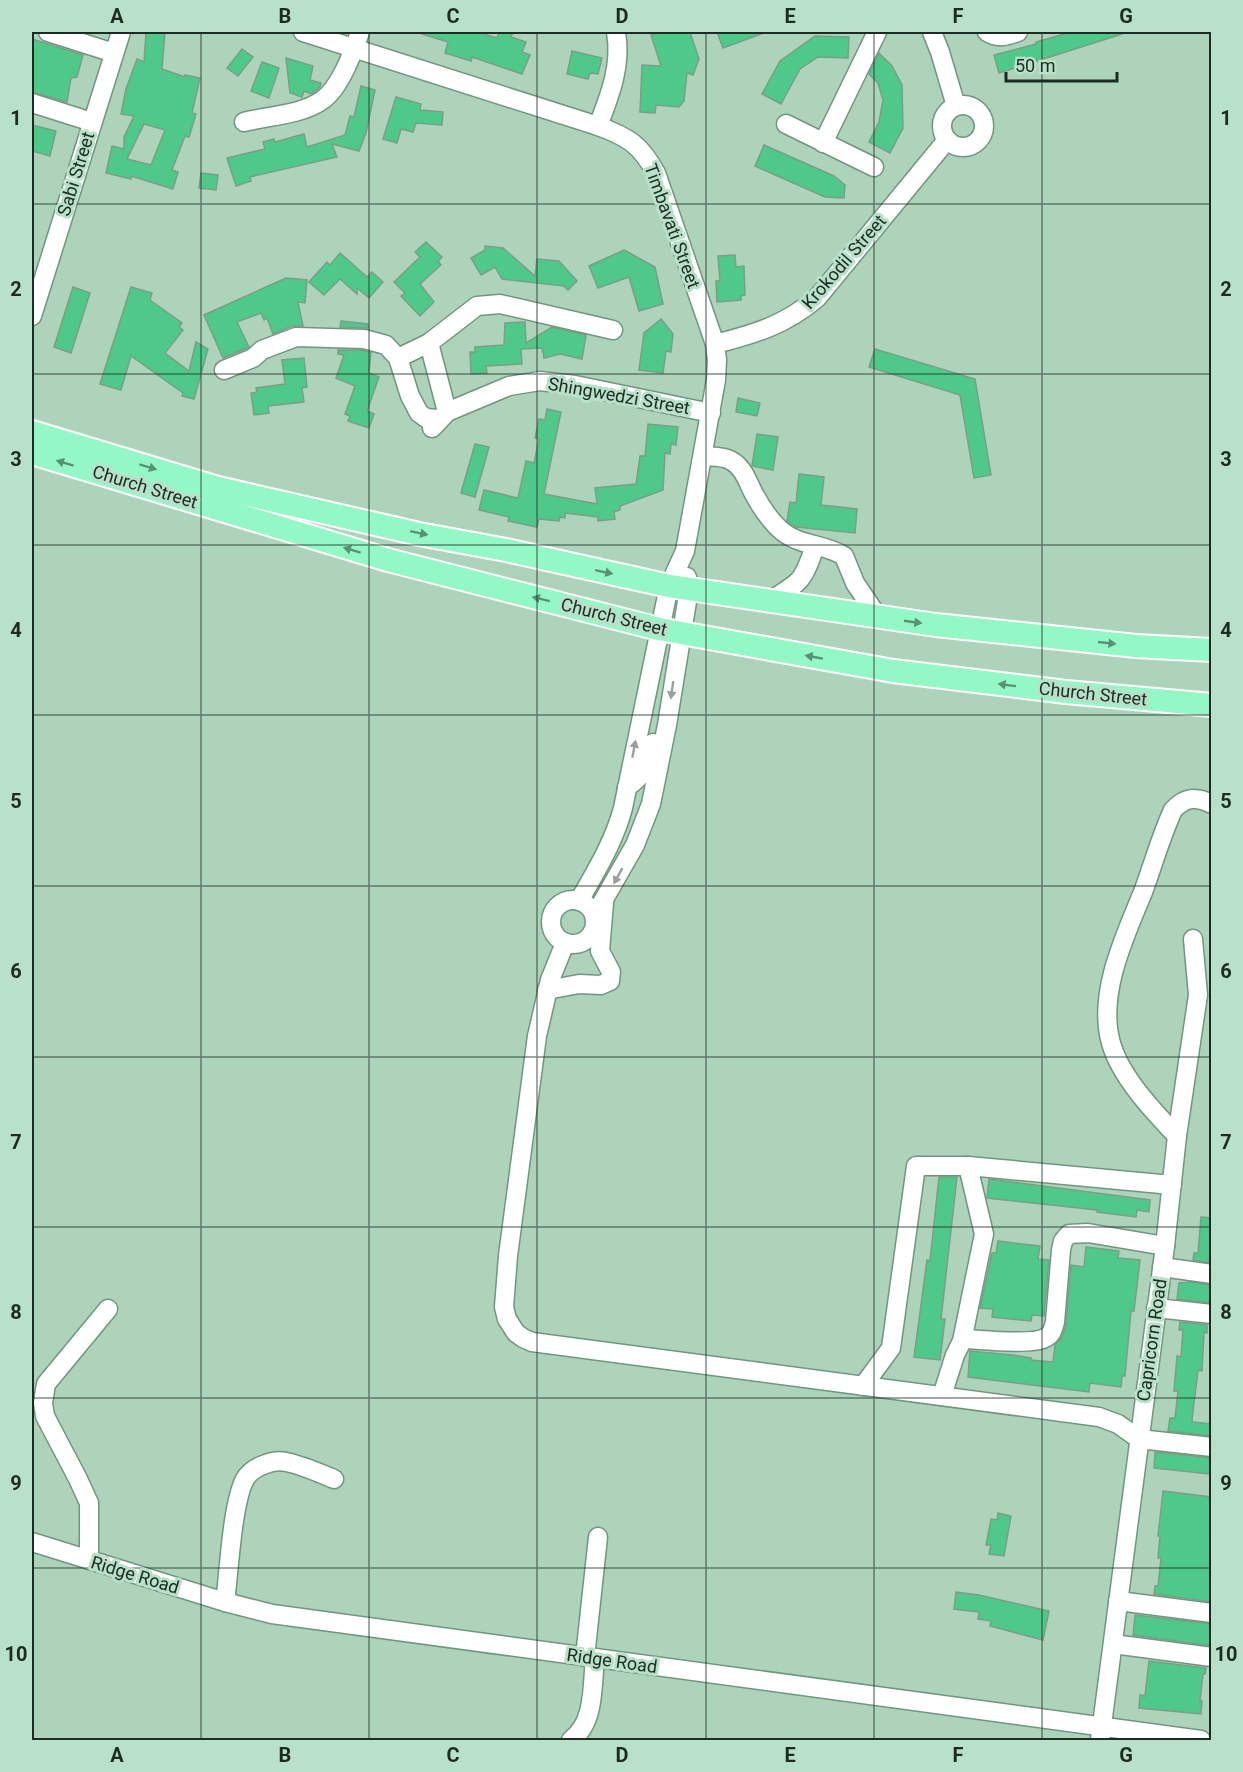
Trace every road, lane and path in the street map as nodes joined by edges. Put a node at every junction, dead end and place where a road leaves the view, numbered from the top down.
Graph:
1 (48, 32) edge
2 (121, 32) edge
3 (303, 32) edge
4 (616, 32) edge
5 (877, 32) edge
6 (932, 32) edge
7 (987, 32) edge
8 (1018, 32) edge
9 (357, 39) edge
10 (114, 53) junction
11 (32, 103) edge
12 (956, 106) junction
13 (93, 122) junction
14 (244, 122) dead end
15 (786, 124) dead end
16 (598, 126) junction
17 (946, 140) junction
18 (823, 143) junction
19 (874, 167) dead end
20 (32, 316) edge
21 (613, 330) dead end
22 (429, 343) junction
23 (715, 344) junction
24 (398, 358) junction
25 (224, 370) dead end
26 (711, 412) junction
27 (439, 420) junction
28 (32, 432) edge
29 (32, 453) edge
30 (702, 456) junction
31 (815, 546) junction
32 (679, 588) junction
33 (771, 600) junction
34 (878, 617) junction
35 (670, 631) junction
36 (1212, 650) edge
37 (1212, 705) edge
38 (667, 726) junction
39 (627, 787) junction
40 (1212, 804) edge
41 (579, 901) junction
42 (599, 909) junction
43 (1193, 939) dead end
44 (566, 943) junction
45 (548, 990) junction
46 (1177, 1136) junction
47 (968, 1166) junction
48 (1172, 1185) junction
49 (1165, 1246) junction
50 (1162, 1268) junction
51 (1212, 1274) edge
52 (1156, 1308) junction
53 (108, 1309) dead end
54 (1212, 1314) edge
55 (962, 1341) junction
56 (863, 1386) junction
57 (942, 1396) junction
58 (1139, 1439) junction
59 (1212, 1447) edge
60 (334, 1479) dead end
61 (598, 1537) dead end
62 (32, 1542) edge
63 (88, 1560) junction
64 (1118, 1601) junction
65 (225, 1602) junction
66 (1212, 1613) edge
67 (1113, 1644) junction
68 (1212, 1657) edge
69 (590, 1658) junction
70 (1101, 1734) edge
71 (571, 1740) edge
72 (1202, 1740) edge

1 - 10 street
2 - 10 street, Sabi Street
3 - 9 street, Timbavati Street
4 - 16 street
5 - 18 street
6 - 12 street
7 - 8 street
9 - 14 street
9 - 16 street, Timbavati Street
10 - 13 street, Sabi Street
11 - 13 street
12 - 17 street
12 - 17 street
13 - 20 street, Sabi Street
15 - 18 street
16 - 23 street, Timbavati Street
17 - 23 street, Krokodil Street
18 - 19 street
21 - 22 street
22 - 24 street
22 - 27 street
23 - 26 street, Timbavati Street
24 - 25 street
24 - 27 street
26 - 27 street, Shingwedzi Street
26 - 30 street, Timbavati Street
28 -> 32 main road, Church Street
35 -> 29 main road, Church Street
30 - 31 street
30 - 32 street, Timbavati Street
31 - 33 street
31 - 34 street
32 - 33 main road, Church Street
32 - 35 street, Timbavati Street
33 - 34 main road, Church Street
34 -> 36 main road, Church Street
37 -> 35 main road, Church Street
35 -> 38 street
39 -> 35 street
38 - 39 street
38 -> 42 street
39 - 41 street
40 - 46 street
41 - 42 street
41 - 44 street
42 - 44 street
42 - 45 street
43 - 46 street, Capricorn Road
44 - 45 street
45 - 56 street
46 - 48 street, Capricorn Road
47 - 48 street
47 - 55 street
47 - 56 street
48 - 49 street, Capricorn Road
49 - 50 street, Capricorn Road
49 - 55 street
50 - 51 street
50 - 52 street, Capricorn Road
52 - 54 street
52 - 58 street, Capricorn Road
53 - 63 street
55 - 57 street
56 - 57 street
57 - 58 street
58 - 59 street
58 - 64 street, Capricorn Road
60 - 65 street
61 - 69 street
62 - 63 street, Ridge Road
63 - 65 street, Ridge Road
64 - 66 street
64 - 67 street, Capricorn Road
65 - 69 street, Ridge Road
67 - 68 street
67 - 70 street, Capricorn Road
69 - 70 street, Ridge Road
69 - 71 street
70 - 72 street, Ridge Road

